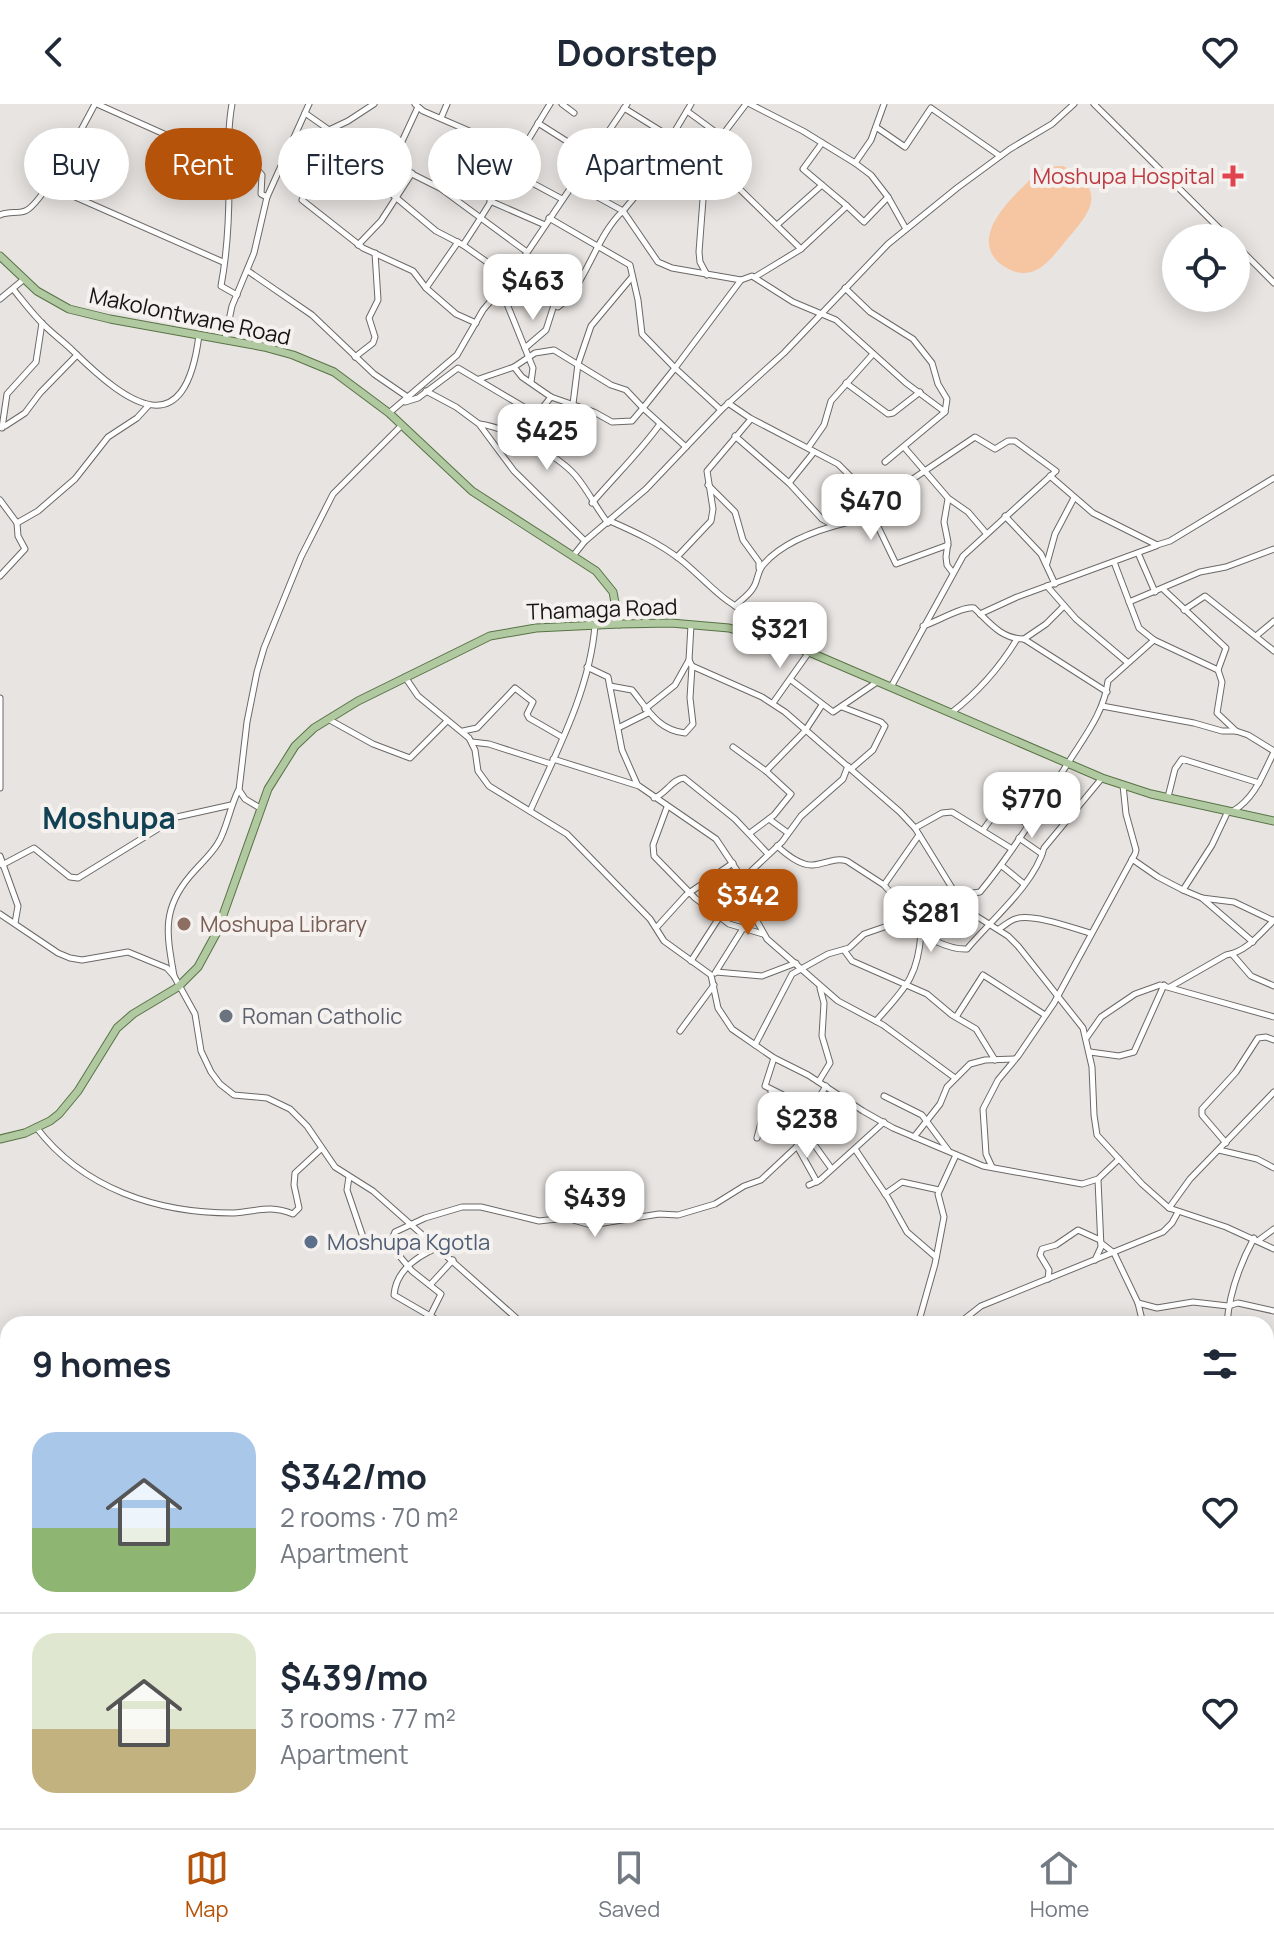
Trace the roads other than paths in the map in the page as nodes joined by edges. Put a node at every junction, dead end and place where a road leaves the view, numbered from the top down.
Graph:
1 (96, 104) edge
2 (232, 104) edge
3 (309, 104) edge
4 (374, 104) edge
5 (447, 104) edge
6 (550, 104) edge
7 (562, 104) edge
8 (691, 104) edge
9 (748, 104) edge
10 (884, 104) edge
11 (1074, 104) edge
12 (1094, 104) edge
13 (417, 106) edge
14 (625, 106) edge
15 (932, 106) edge
16 (687, 111) junction
17 (305, 113) junction
18 (574, 113) dead end
19 (441, 119) junction
20 (538, 123) junction
21 (876, 127) junction
22 (82, 128) edge
23 (153, 128) edge
24 (230, 128) edge
25 (298, 128) edge
26 (325, 128) edge
27 (332, 128) edge
28 (407, 128) edge
29 (462, 128) edge
30 (535, 128) edge
31 (610, 128) edge
32 (658, 128) edge
33 (677, 128) edge
34 (710, 128) edge
35 (728, 128) edge
36 (557, 135) edge
37 (822, 143) junction
38 (1000, 156) junction
39 (855, 163) junction
40 (278, 172) edge
41 (412, 173) edge
42 (822, 185) junction
43 (262, 194) edge
44 (267, 197) junction
45 (888, 197) junction
46 (752, 199) edge
47 (37, 200) edge
48 (82, 200) edge
49 (227, 200) edge
50 (302, 200) edge
51 (396, 200) edge
52 (398, 200) edge
53 (561, 200) edge
54 (603, 200) edge
55 (630, 200) edge
56 (703, 200) edge
57 (490, 201) joint
58 (847, 206) junction
59 (623, 211) junction
60 (0, 215) edge
61 (482, 217) junction
62 (549, 218) junction
63 (1215, 224) edge
64 (545, 225) junction
65 (777, 225) junction
66 (906, 229) junction
67 (461, 243) junction
68 (358, 245) junction
69 (599, 245) junction
70 (801, 249) junction
71 (527, 252) junction
72 (375, 253) junction
73 (0, 256) edge
74 (1250, 259) edge
75 (223, 262) junction
76 (248, 271) junction
77 (707, 275) junction
78 (633, 276) junction
79 (755, 277) junction
80 (23, 280) junction
81 (512, 280) junction
82 (741, 280) junction
83 (1274, 283) edge
84 (426, 288) junction
85 (845, 288) junction
86 (13, 289) junction
87 (237, 295) junction
88 (0, 299) edge
89 (554, 305) junction
90 (820, 314) junction
91 (42, 323) junction
92 (476, 323) junction
93 (199, 335) junction
94 (225, 339) junction
95 (525, 348) junction
96 (873, 354) junction
97 (77, 355) junction
98 (529, 356) junction
99 (355, 357) junction
100 (578, 364) junction
101 (514, 367) junction
102 (675, 368) junction
103 (479, 379) junction
104 (531, 383) junction
105 (846, 383) junction
106 (426, 391) junction
107 (920, 392) junction
108 (551, 397) junction
109 (406, 400) junction
110 (728, 403) junction
111 (573, 404) junction
112 (148, 406) junction
113 (643, 408) junction
114 (721, 410) junction
115 (945, 412) junction
116 (389, 413) junction
117 (751, 419) junction
118 (479, 424) junction
119 (660, 424) junction
120 (402, 425) junction
121 (1, 429) edge
122 (735, 436) junction
123 (686, 447) junction
124 (904, 447) junction
125 (811, 450) junction
126 (885, 462) dead end
127 (924, 469) junction
128 (1050, 476) junction
129 (1274, 478) edge
130 (789, 483) junction
131 (708, 485) junction
132 (948, 498) junction
133 (1074, 498) junction
134 (0, 500) edge
135 (592, 503) junction
136 (877, 503) junction
137 (869, 508) junction
138 (1005, 516) junction
139 (609, 522) junction
140 (17, 523) junction
141 (833, 525) junction
142 (986, 533) junction
143 (585, 541) junction
144 (948, 545) junction
145 (1157, 545) junction
146 (1274, 549) edge
147 (1138, 552) junction
148 (573, 556) junction
149 (677, 557) junction
150 (1114, 562) junction
151 (1047, 564) junction
152 (760, 569) junction
153 (953, 573) junction
154 (0, 576) edge
155 (1055, 584) junction
156 (1047, 586) junction
157 (1163, 589) junction
158 (1155, 592) junction
159 (1129, 602) junction
160 (735, 606) junction
161 (1064, 606) junction
162 (1184, 610) junction
163 (980, 614) junction
164 (1274, 621) edge
165 (619, 624) junction
166 (691, 624) junction
167 (595, 625) junction
168 (922, 627) junction
169 (749, 633) junction
170 (1256, 636) junction
171 (1020, 639) junction
172 (1154, 640) junction
173 (1274, 651) edge
174 (809, 652) junction
175 (689, 660) junction
176 (1127, 662) junction
177 (692, 666) junction
178 (587, 667) junction
179 (1218, 670) junction
180 (405, 677) junction
181 (791, 680) junction
182 (877, 682) junction
183 (610, 686) junction
184 (890, 688) junction
185 (1107, 692) junction
186 (0, 698) edge
187 (773, 703) junction
188 (822, 705) junction
189 (1102, 706) junction
190 (841, 707) junction
191 (646, 711) junction
192 (951, 713) junction
193 (327, 719) junction
194 (447, 721) junction
195 (618, 728) junction
196 (805, 731) junction
197 (1236, 731) junction
198 (462, 732) junction
199 (563, 737) junction
200 (472, 742) junction
201 (733, 747) dead end
202 (1274, 751) edge
203 (552, 762) junction
204 (1067, 764) junction
205 (849, 768) junction
206 (1266, 768) junction
207 (630, 769) junction
208 (766, 771) junction
209 (1274, 772) edge
210 (1102, 778) junction
211 (620, 780) junction
212 (1259, 783) junction
213 (1123, 785) junction
214 (639, 786) junction
215 (0, 788) edge
216 (239, 790) junction
217 (653, 798) junction
218 (1168, 798) junction
219 (231, 805) junction
220 (667, 807) junction
221 (260, 808) junction
222 (1231, 810) junction
223 (530, 811) junction
224 (769, 819) junction
225 (1274, 821) edge
226 (1028, 824) junction
227 (915, 828) junction
228 (983, 830) junction
229 (750, 833) junction
230 (788, 833) junction
231 (919, 835) junction
232 (1019, 838) junction
233 (777, 846) junction
234 (1012, 849) junction
235 (768, 854) junction
236 (1043, 854) junction
237 (0, 856) edge
238 (1132, 859) junction
239 (733, 863) junction
240 (2, 865) junction
241 (1002, 866) junction
242 (740, 875) junction
243 (1024, 884) junction
244 (884, 885) junction
245 (1183, 890) junction
246 (745, 891) junction
247 (690, 893) junction
248 (955, 894) junction
249 (1202, 898) junction
250 (0, 914) edge
251 (911, 916) junction
252 (718, 917) junction
253 (1274, 920) edge
254 (901, 921) junction
255 (15, 923) junction
256 (988, 923) junction
257 (657, 927) junction
258 (999, 929) junction
259 (742, 930) junction
260 (921, 933) junction
261 (1090, 933) junction
262 (763, 934) junction
263 (1253, 942) junction
264 (844, 950) junction
265 (1232, 954) junction
266 (691, 961) junction
267 (797, 963) junction
268 (803, 969) junction
269 (174, 976) junction
270 (714, 978) junction
271 (907, 984) junction
272 (819, 986) junction
273 (1167, 986) junction
274 (1274, 986) edge
275 (178, 987) junction
276 (1059, 996) junction
277 (1045, 1015) junction
278 (956, 1017) junction
279 (1274, 1017) edge
280 (876, 1021) junction
281 (680, 1031) dead end
282 (1086, 1038) junction
283 (1274, 1040) edge
284 (755, 1045) junction
285 (1090, 1052) junction
286 (774, 1058) junction
287 (1015, 1059) junction
288 (995, 1060) junction
289 (955, 1078) junction
290 (819, 1081) junction
291 (826, 1086) junction
292 (771, 1091) junction
293 (1274, 1092) edge
294 (884, 1096) dead end
295 (796, 1108) junction
296 (812, 1109) junction
297 (927, 1120) junction
298 (884, 1122) junction
299 (36, 1127) junction
300 (809, 1133) junction
301 (914, 1137) junction
302 (757, 1138) dead end
303 (0, 1139) edge
304 (1226, 1143) junction
305 (797, 1146) junction
306 (321, 1149) junction
307 (855, 1149) junction
308 (1219, 1150) junction
309 (953, 1154) junction
310 (1119, 1159) junction
311 (831, 1168) junction
312 (992, 1168) junction
313 (1274, 1168) edge
314 (349, 1177) junction
315 (1098, 1179) junction
316 (817, 1182) junction
317 (809, 1185) dead end
318 (939, 1190) junction
319 (885, 1194) junction
320 (1169, 1208) junction
321 (1178, 1212) junction
322 (412, 1224) junction
323 (1274, 1229) edge
324 (1257, 1239) junction
325 (1100, 1242) junction
326 (389, 1246) junction
327 (439, 1247) junction
328 (1274, 1249) edge
329 (1114, 1253) junction
330 (936, 1257) junction
331 (453, 1260) junction
332 (1095, 1261) junction
333 (407, 1267) junction
334 (1048, 1279) junction
335 (430, 1285) junction
336 (1138, 1303) junction
337 (1228, 1306) junction
338 (1274, 1311) edge
339 (430, 1316) joint
340 (514, 1316) edge
341 (920, 1316) edge
342 (968, 1316) edge
343 (1141, 1316) edge
344 (1227, 1316) edge

1 - 22 street
1 - 23 street
2 - 24 street
3 - 17 street
4 - 27 street
5 - 19 street
6 - 20 street
7 - 18 street
8 - 16 street
9 - 35 street
9 - 37 street
10 - 21 street
11 - 38 street
12 - 63 street
13 - 19 street
13 - 28 street
14 - 31 street
14 - 32 street
15 - 21 street
15 - 38 street
16 - 33 street
16 - 34 street
17 - 25 street
17 - 26 street
19 - 29 street
20 - 30 street
20 - 36 street
21 - 39 street
37 - 39 street
37 - 42 street
38 - 66 street
39 - 45 street
40 - 44 street
41 - 61 street
42 - 58 street
42 - 65 street
43 - 44 street
44 - 76 street
45 - 58 street
45 - 66 street
46 - 65 street
47 - 60 street
48 - 75 street
49 - 75 street
50 - 68 street
51 - 68 street
52 - 67 street
53 - 62 street
54 - 59 street
55 - 59 street
56 - 77 street
57 - 61 street
57 - 64 street
58 - 70 street
59 - 69 street
59 - 77 street
61 - 67 street
61 - 71 street
62 - 64 street
62 - 69 street
64 - 71 street
65 - 70 street
66 - 85 street
67 - 81 street
67 - 84 street
68 - 72 street
69 - 78 street
69 - 89 street
70 - 79 street
71 - 81 street
72 - 84 street
72 - 99 street
73 - 80 main road, Makolontwane Road
74 - 83 street
75 - 87 street
76 - 87 street
76 - 99 street
77 - 82 street
78 - 100 street
78 - 102 street
79 - 82 street
79 - 90 street
80 - 86 street
80 - 93 main road, Makolontwane Road
81 - 89 street
81 - 92 street
81 - 95 street
82 - 102 street
84 - 92 street
85 - 90 street
85 - 115 street
86 - 88 street
86 - 91 street
87 - 94 street
89 - 95 street
90 - 96 street
90 - 110 street
91 - 97 street
91 - 121 street
92 - 109 street
93 - 94 main road, Makolontwane Road
93 - 112 street
94 - 116 main road, Makolontwane Road
95 - 98 street
96 - 105 street
96 - 107 street
97 - 112 street
97 - 121 street
98 - 100 street
98 - 101 street
98 - 104 street
99 - 109 street
100 - 111 street
100 - 113 street
101 - 103 street
101 - 104 street
102 - 113 street
102 - 114 street
103 - 106 street
103 - 108 street
104 - 108 street
105 - 107 street
105 - 125 street
106 - 109 street
106 - 118 street
107 - 115 street
108 - 111 street
109 - 116 street
110 - 114 street
110 - 117 street
111 - 113 street
112 - 140 street
113 - 119 street
114 - 123 street
115 - 124 street
116 - 120 main road, Makolontwane Road
117 - 122 street
117 - 125 street
118 - 135 street
118 - 143 street
119 - 123 street
119 - 135 street
120 - 148 main road, Makolontwane Road
120 - 216 street
122 - 130 street
122 - 131 street
123 - 139 street
124 - 126 street
124 - 127 street
125 - 130 street
125 - 136 street
127 - 128 street
127 - 132 street
127 - 136 street
128 - 133 street
128 - 138 street
129 - 145 street
130 - 141 street
131 - 149 street
131 - 152 street
132 - 142 street
132 - 144 street
133 - 145 street
133 - 151 street
134 - 140 street
135 - 139 street
136 - 137 street
137 - 141 street
137 - 144 street
138 - 142 street
138 - 151 street
139 - 143 street
139 - 149 street
140 - 154 street
141 - 152 street
142 - 153 street
143 - 148 street
144 - 153 street
145 - 147 street
146 - 157 street
147 - 150 street
147 - 158 street
148 - 165 main road, Makolontwane Road
149 - 160 street
150 - 155 street
150 - 159 street
151 - 155 street
152 - 160 street
153 - 168 street
155 - 156 street
156 - 161 street
156 - 163 street
157 - 158 street
157 - 162 street
158 - 159 street
159 - 172 street
160 - 169 street
161 - 171 street
161 - 176 street
162 - 170 street
162 - 179 street
163 - 168 street
163 - 171 street
164 - 170 street
165 - 166 main road, Thamaga Road
165 - 167 main road, Thamaga Road
166 - 169 main road, Thamaga Road
166 - 175 street
167 - 178 street
167 - 180 main road, Thamaga Road
168 - 184 street
169 - 174 main road, Thamaga Road
170 - 173 street
171 - 185 street
171 - 192 street
172 - 176 street
172 - 179 street
174 - 181 street
174 - 182 main road, Thamaga Road
175 - 177 street
175 - 191 street
176 - 185 street
177 - 187 street
177 - 191 street
178 - 183 street
178 - 199 street
179 - 197 street
180 - 193 main road, Thamaga Road
180 - 194 street
181 - 187 street
181 - 188 street
182 - 184 main road, Thamaga Road
182 - 190 street
183 - 191 street
183 - 195 street
184 - 192 main road, Thamaga Road
185 - 189 street
186 - 215 street
187 - 196 street
188 - 190 street
188 - 196 street
189 - 197 street
189 - 204 street
190 - 205 street
191 - 195 street
192 - 204 main road, Thamaga Road
193 - 194 street
193 - 221 main road, Thamaga Road
194 - 198 street
195 - 207 street
196 - 205 street
196 - 208 street
197 - 202 street
198 - 199 street
198 - 200 street
199 - 203 street
200 - 203 street
200 - 223 street
201 - 208 street
202 - 206 street
203 - 211 street
203 - 223 street
204 - 210 main road, Thamaga Road
204 - 226 street
205 - 227 street
205 - 230 street
206 - 209 street
206 - 212 street
207 - 211 street
207 - 214 street
208 - 224 street
210 - 213 main road, Thamaga Road
210 - 236 street
211 - 214 street
212 - 218 street
212 - 222 street
213 - 218 main road, Thamaga Road
213 - 238 street
214 - 217 street
216 - 219 street
216 - 221 street
217 - 220 street
217 - 229 street
218 - 222 main road, Thamaga Road
219 - 240 street
219 - 269 street
220 - 239 street
220 - 247 street
221 - 275 main road, Thamaga Road
222 - 225 main road, Thamaga Road
222 - 245 street
223 - 257 street
224 - 229 street
224 - 230 street
226 - 228 street
226 - 232 street
227 - 228 street
227 - 231 street
228 - 234 street
229 - 235 street
230 - 233 street
231 - 244 street
231 - 248 street
232 - 234 street
232 - 236 street
233 - 235 street
233 - 244 street
234 - 241 street
235 - 242 street
236 - 243 street
237 - 240 street
238 - 245 street
238 - 261 street
239 - 242 street
239 - 247 street
240 - 255 street
241 - 243 street
241 - 248 street
242 - 246 street
243 - 256 street
244 - 251 street
245 - 249 street
246 - 252 street
246 - 262 street
247 - 252 street
247 - 257 street
248 - 251 street
248 - 256 street
249 - 253 street
249 - 263 street
250 - 255 street
251 - 254 street
252 - 259 street
252 - 266 street
253 - 263 street
254 - 260 street
254 - 264 street
255 - 269 street
256 - 258 street
256 - 260 street
257 - 266 street
258 - 261 street
258 - 276 street
259 - 262 street
259 - 270 street
260 - 271 street
261 - 276 street
262 - 267 street
263 - 265 street
264 - 268 street
264 - 271 street
265 - 273 street
265 - 274 street
266 - 270 street
267 - 268 street
267 - 270 street
268 - 272 street
268 - 284 street
269 - 275 street
270 - 281 street
270 - 284 street
271 - 278 street
271 - 280 street
272 - 280 street
272 - 290 street
273 - 279 street
273 - 282 street
273 - 285 street
275 - 299 main road, Thamaga Road
275 - 306 street
276 - 277 street
276 - 282 street
277 - 278 street
277 - 287 street
278 - 288 street
280 - 289 street
282 - 285 street
283 - 304 street
284 - 286 street
285 - 310 street
286 - 290 street
286 - 292 street
287 - 288 street
287 - 312 street
288 - 289 street
289 - 297 street
290 - 291 street
291 - 296 street
291 - 298 street
292 - 295 street
292 - 302 street
293 - 304 street
294 - 297 street
295 - 296 street
295 - 300 street
296 - 300 street
297 - 301 street
297 - 309 street
298 - 301 street
298 - 307 street
299 - 303 main road, Thamaga Road
299 - 306 street
300 - 305 street
300 - 311 street
301 - 309 street
304 - 308 street
305 - 316 street
305 - 322 street
306 - 314 street
307 - 311 street
307 - 319 street
308 - 313 street
308 - 320 street
309 - 312 street
309 - 318 street
310 - 315 street
310 - 320 street
311 - 316 street
312 - 315 street
314 - 322 street
314 - 326 street
315 - 325 street
316 - 317 street
318 - 319 street
318 - 330 street
319 - 330 street
320 - 321 street
321 - 324 street
321 - 329 street
322 - 326 street
322 - 327 street
323 - 324 street
324 - 328 street
324 - 337 street
325 - 329 street
325 - 332 street
325 - 334 street
326 - 333 street
327 - 331 street
327 - 333 street
329 - 332 street
329 - 336 street
330 - 341 street
331 - 335 street
331 - 340 street
332 - 334 street
333 - 335 street
333 - 339 street
334 - 342 street
335 - 339 street
336 - 337 street
336 - 343 street
337 - 338 street
337 - 344 street

